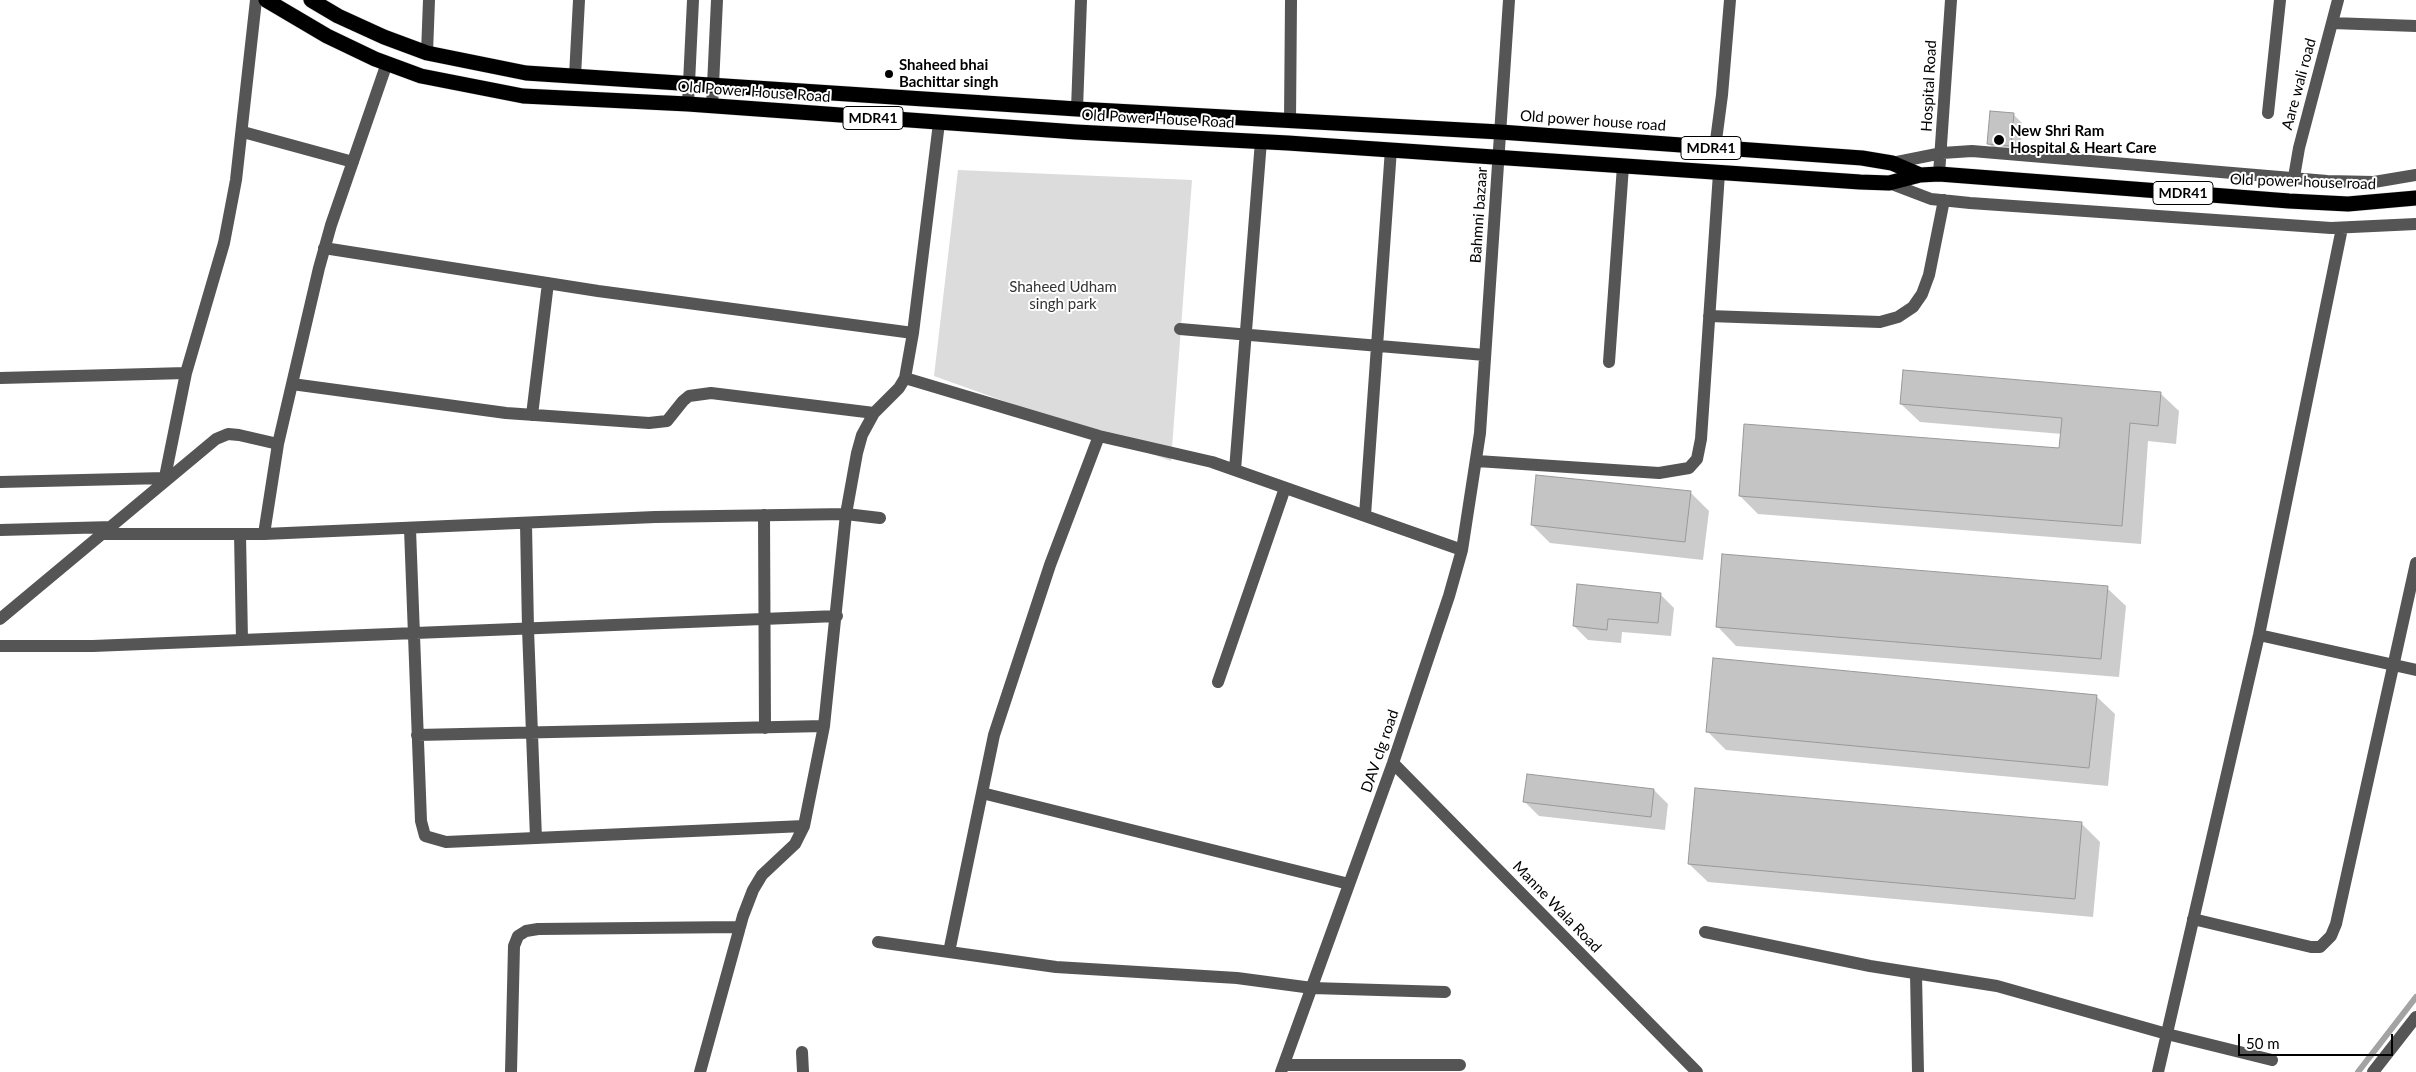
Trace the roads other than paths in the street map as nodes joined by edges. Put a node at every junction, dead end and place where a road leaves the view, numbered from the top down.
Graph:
1 (256, 0) edge
2 (266, 0) edge
3 (311, 0) edge
4 (429, 0) edge
5 (579, 0) edge
6 (693, 0) edge
7 (717, 0) edge
8 (1081, 0) edge
9 (1291, 0) edge
10 (1510, 0) edge
11 (1730, 0) edge
12 (1950, 0) edge
13 (2280, 0) edge
14 (2338, 0) edge
15 (2332, 23) junction
16 (2416, 26) edge
17 (427, 53) junction
18 (387, 63) junction
19 (575, 76) junction
20 (689, 82) junction
21 (712, 85) junction
22 (688, 104) junction
23 (712, 107) junction
24 (1077, 109) junction
25 (2268, 114) dead end
26 (1290, 121) junction
27 (939, 123) junction
28 (243, 132) junction
29 (1500, 132) junction
30 (1261, 142) junction
31 (1715, 148) junction
32 (1391, 150) junction
33 (1942, 153) junction
34 (1500, 156) junction
35 (353, 162) junction
36 (1892, 163) junction
37 (1623, 166) junction
38 (1719, 173) junction
39 (1920, 175) junction
40 (1945, 175) junction
41 (2416, 175) edge
42 (2294, 178) junction
43 (1889, 183) junction
44 (2416, 198) edge
45 (1944, 200) junction
46 (2416, 224) edge
47 (2342, 228) junction
48 (324, 248) junction
49 (548, 283) junction
50 (1709, 316) junction
51 (1180, 329) dead end
52 (913, 333) junction
53 (1246, 334) junction
54 (1377, 345) junction
55 (1485, 355) junction
56 (1609, 362) dead end
57 (186, 372) junction
58 (0, 378) edge
59 (905, 378) junction
60 (292, 384) junction
61 (874, 412) junction
62 (532, 415) junction
63 (1480, 433) joint
64 (1099, 436) junction
65 (278, 444) junction
66 (1477, 461) junction
67 (1235, 470) junction
68 (165, 480) junction
69 (0, 482) edge
70 (1286, 488) junction
71 (846, 514) junction
72 (764, 515) junction
73 (1365, 516) junction
74 (880, 518) dead end
75 (526, 524) junction
76 (410, 529) junction
77 (0, 530) edge
78 (107, 530) junction
79 (240, 534) junction
80 (264, 534) junction
81 (1462, 550) junction
82 (2416, 563) edge
83 (837, 616) junction
84 (0, 619) edge
85 (766, 620) junction
86 (528, 629) junction
87 (412, 634) junction
88 (2259, 635) junction
89 (242, 640) junction
90 (0, 646) edge
91 (2394, 665) junction
92 (2416, 670) edge
93 (1218, 682) dead end
94 (824, 726) junction
95 (765, 728) junction
96 (532, 733) junction
97 (417, 736) junction
98 (1393, 763) junction
99 (982, 792) junction
100 (804, 826) junction
101 (536, 838) junction
102 (1349, 884) junction
103 (2193, 919) junction
104 (740, 927) junction
105 (1706, 932) dead end
106 (878, 942) dead end
107 (950, 952) junction
108 (1916, 974) junction
109 (1312, 988) junction
110 (1445, 992) dead end
111 (2416, 1017) edge
112 (2167, 1034) junction
113 (802, 1052) dead end
114 (2272, 1060) dead end
115 (1460, 1065) dead end
116 (1283, 1069) edge
117 (511, 1072) edge
118 (700, 1072) edge
119 (802, 1072) edge
120 (1697, 1072) edge
121 (1918, 1072) edge
122 (2158, 1072) edge
123 (2373, 1072) edge

1 - 28 street
2 - 18 highway, Old Power House Road / MDR41
3 - 17 highway, Old Power House Road / MDR41
4 - 17 street
5 - 19 street
6 - 20 street
7 - 21 street
8 - 24 street
9 - 26 street
10 - 29 street, Bahmni bazaar
11 - 31 street
12 - 33 street, Hospital Road
13 - 25 street
14 - 15 street, Aare wali road
15 - 16 street
15 - 42 street, Aare wali road
17 - 19 highway, Old Power House Road / MDR41
18 - 22 highway, Old Power House Road / MDR41
18 - 35 street
19 - 20 highway, Old Power House Road / MDR41
20 - 21 highway, Old Power House Road / MDR41
20 - 22 street
21 - 23 street
21 - 24 highway, Old Power House Road / MDR41
22 - 23 highway, Old Power House Road / MDR41
23 - 27 highway, Old Power House Road / MDR41
24 - 26 highway, Old Power House Road / MDR41
26 - 29 highway, Old Power House Road / MDR41
27 - 30 highway, Old Power House Road / MDR41
27 - 52 street
28 - 35 street
28 - 57 street
29 - 31 highway, Old power house road / MDR41
29 - 34 street, Bahmni bazaar
30 - 32 highway, Old Power House Road / MDR41
30 - 53 street
31 - 36 highway, Old power house road / MDR41
32 - 34 highway, Old Power House Road / MDR41
32 - 54 street
33 - 36 street
33 - 40 street, Hospital Road
33 - 42 street
34 - 37 highway, Old power house road / MDR41
34 - 55 street, Bahmni bazaar
35 - 48 street
36 - 39 highway, Old power house road / MDR41
37 - 38 highway, Old power house road / MDR41
37 - 56 street
38 - 43 highway, Old power house road / MDR41
38 - 50 street
39 - 40 highway, Old power house road / MDR41
39 - 43 highway, Old power house road / MDR41
40 - 44 highway, Old power house road / MDR41
41 - 42 street
43 - 45 street
45 - 47 street
45 - 50 street
46 - 47 street
47 - 88 street
48 - 49 street
48 - 60 street
49 - 52 street
49 - 62 street
50 - 66 street
51 - 53 street
52 - 59 street
53 - 54 street
53 - 67 street
54 - 55 street
54 - 73 street
55 - 63 street, Bahmni bazaar
57 - 58 street
57 - 68 street
59 - 61 street
59 - 64 street
60 - 62 street
60 - 65 street
61 - 62 street
61 - 71 street
63 - 66 street, DAV clg road
64 - 67 street
64 - 99 street
65 - 68 street
65 - 80 street
66 - 81 street, DAV clg road
67 - 70 street
68 - 69 street
68 - 78 street
70 - 73 street
70 - 93 street
71 - 72 street
71 - 74 street
71 - 83 street
72 - 75 street
72 - 85 street
73 - 81 street
75 - 76 street
75 - 86 street
76 - 80 street
76 - 87 street
77 - 78 street
78 - 79 street
78 - 84 street
79 - 80 street
79 - 89 street
81 - 98 street, DAV clg road
82 - 91 street
83 - 85 street
83 - 94 street
85 - 86 street
85 - 95 street
86 - 87 street
86 - 96 street
87 - 89 street
87 - 97 street
88 - 91 street
88 - 103 street
89 - 90 street
91 - 92 street
91 - 103 street
94 - 95 street
94 - 100 street
95 - 96 street
96 - 97 street
96 - 101 street
97 - 101 street
98 - 102 street, DAV clg road
98 - 120 street, Manne Wala Road
99 - 102 street
99 - 107 street
100 - 101 street
100 - 104 street
102 - 109 street, DAV clg road
103 - 112 street
104 - 117 street
104 - 118 street
105 - 108 street
106 - 107 street
107 - 109 street
108 - 112 street
108 - 121 street
109 - 110 street
109 - 116 street, DAV clg road
111 - 123 street
112 - 114 street
112 - 122 street
113 - 119 street
115 - 116 street

